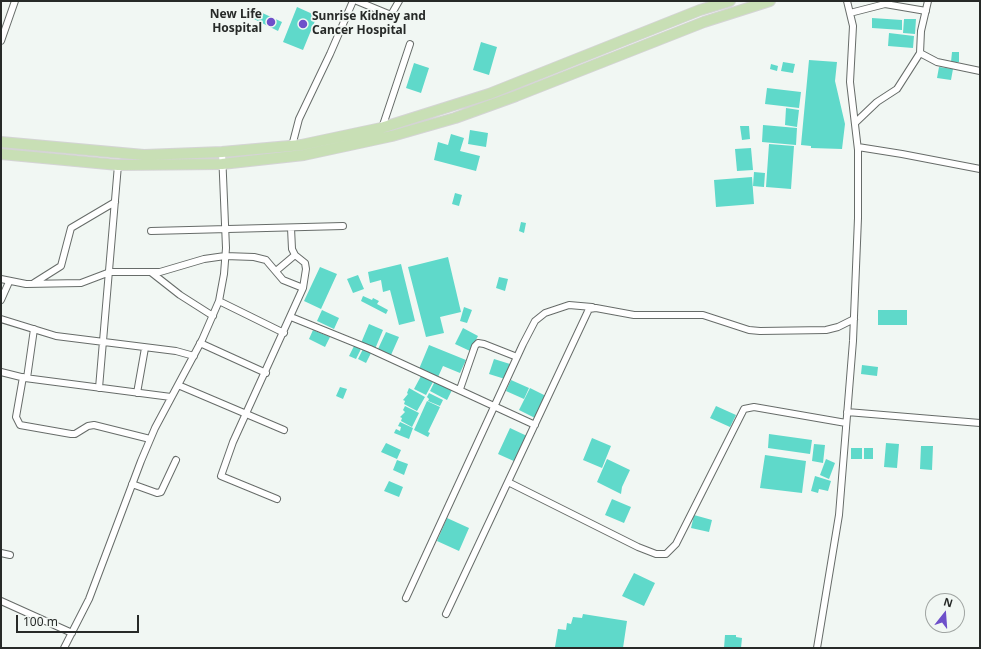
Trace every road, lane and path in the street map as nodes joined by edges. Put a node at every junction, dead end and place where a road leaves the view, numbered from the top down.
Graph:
1 (15, 1) edge
2 (353, 1) edge
3 (357, 1) edge
4 (399, 1) edge
5 (730, 1) edge
6 (770, 1) edge
7 (847, 1) edge
8 (928, 1) edge
9 (926, 11) junction
10 (850, 12) junction
11 (643, 32) junction
12 (1, 41) edge
13 (410, 44) dead end
14 (648, 44) junction
15 (920, 53) junction
16 (980, 71) edge
17 (855, 124) junction
18 (381, 128) junction
19 (1, 142) edge
20 (292, 146) junction
21 (858, 147) junction
22 (222, 152) junction
23 (1, 154) edge
24 (222, 164) junction
25 (118, 165) junction
26 (980, 169) edge
27 (115, 202) junction
28 (343, 226) dead end
29 (291, 228) junction
30 (225, 229) junction
31 (151, 232) dead end
32 (295, 255) junction
33 (225, 256) junction
34 (276, 271) junction
35 (110, 272) junction
36 (152, 272) junction
37 (1, 279) edge
38 (9, 282) junction
39 (33, 284) junction
40 (303, 288) junction
41 (1, 300) edge
42 (219, 301) junction
43 (592, 308) junction
44 (213, 316) junction
45 (291, 317) junction
46 (854, 319) junction
47 (1, 320) edge
48 (34, 329) junction
49 (284, 333) junction
50 (103, 343) junction
51 (200, 343) junction
52 (145, 348) junction
53 (194, 356) junction
54 (517, 357) junction
55 (1, 372) edge
56 (266, 373) junction
57 (25, 378) junction
58 (178, 385) junction
59 (99, 388) junction
60 (460, 389) junction
61 (138, 393) junction
62 (172, 397) junction
63 (494, 406) junction
64 (847, 412) junction
65 (248, 414) junction
66 (846, 423) junction
67 (980, 423) edge
68 (535, 425) junction
69 (284, 430) dead end
70 (150, 439) junction
71 (176, 460) dead end
72 (508, 482) junction
73 (132, 484) junction
74 (277, 499) dead end
75 (1, 553) edge
76 (10, 555) dead end
77 (406, 598) dead end
78 (1, 601) edge
79 (446, 614) dead end
80 (72, 633) junction
81 (64, 648) edge
82 (817, 648) edge

1 - 12 street
2 - 20 street
3 - 4 street
5 - 11 main road
6 - 14 main road
7 - 10 street
8 - 9 street
9 - 10 street
9 - 15 street
10 - 17 street
11 - 14 main road
11 - 18 main road
13 - 18 street
14 - 24 main road
15 - 16 street
15 - 17 street
17 - 21 street
18 - 20 main road
19 - 22 main road
20 - 22 main road
21 - 26 street
21 - 46 street
22 - 24 street
23 - 25 main road
24 - 25 main road
24 - 30 street
25 - 27 street
27 - 35 street
27 - 39 street
28 - 29 street
29 - 30 street
29 - 32 street
30 - 31 street
30 - 33 street
32 - 34 street
32 - 40 street
33 - 34 street
33 - 36 street
33 - 42 street
34 - 40 street
35 - 36 street
35 - 39 street
35 - 50 street
36 - 44 street
37 - 38 street
38 - 39 street
38 - 41 street
40 - 45 street
42 - 44 street
42 - 49 street
43 - 46 street
43 - 54 street
43 - 68 street
44 - 51 street
45 - 49 street
45 - 60 street
46 - 64 street
47 - 48 street
48 - 50 street
48 - 57 street
49 - 56 street
50 - 52 street
50 - 59 street
51 - 53 street
51 - 56 street
52 - 53 street
52 - 61 street
53 - 58 street
54 - 60 street
54 - 63 street
55 - 57 street
56 - 65 street
57 - 59 street
57 - 70 street
58 - 62 street
58 - 65 street
59 - 61 street
60 - 63 street
61 - 62 street
62 - 70 street
63 - 68 street
63 - 77 street
64 - 66 street
64 - 67 street
65 - 69 street
65 - 74 street
66 - 72 street
66 - 82 street
68 - 72 street
70 - 73 street
71 - 73 street
72 - 79 street
73 - 80 street
75 - 76 street
78 - 80 street
80 - 81 street

